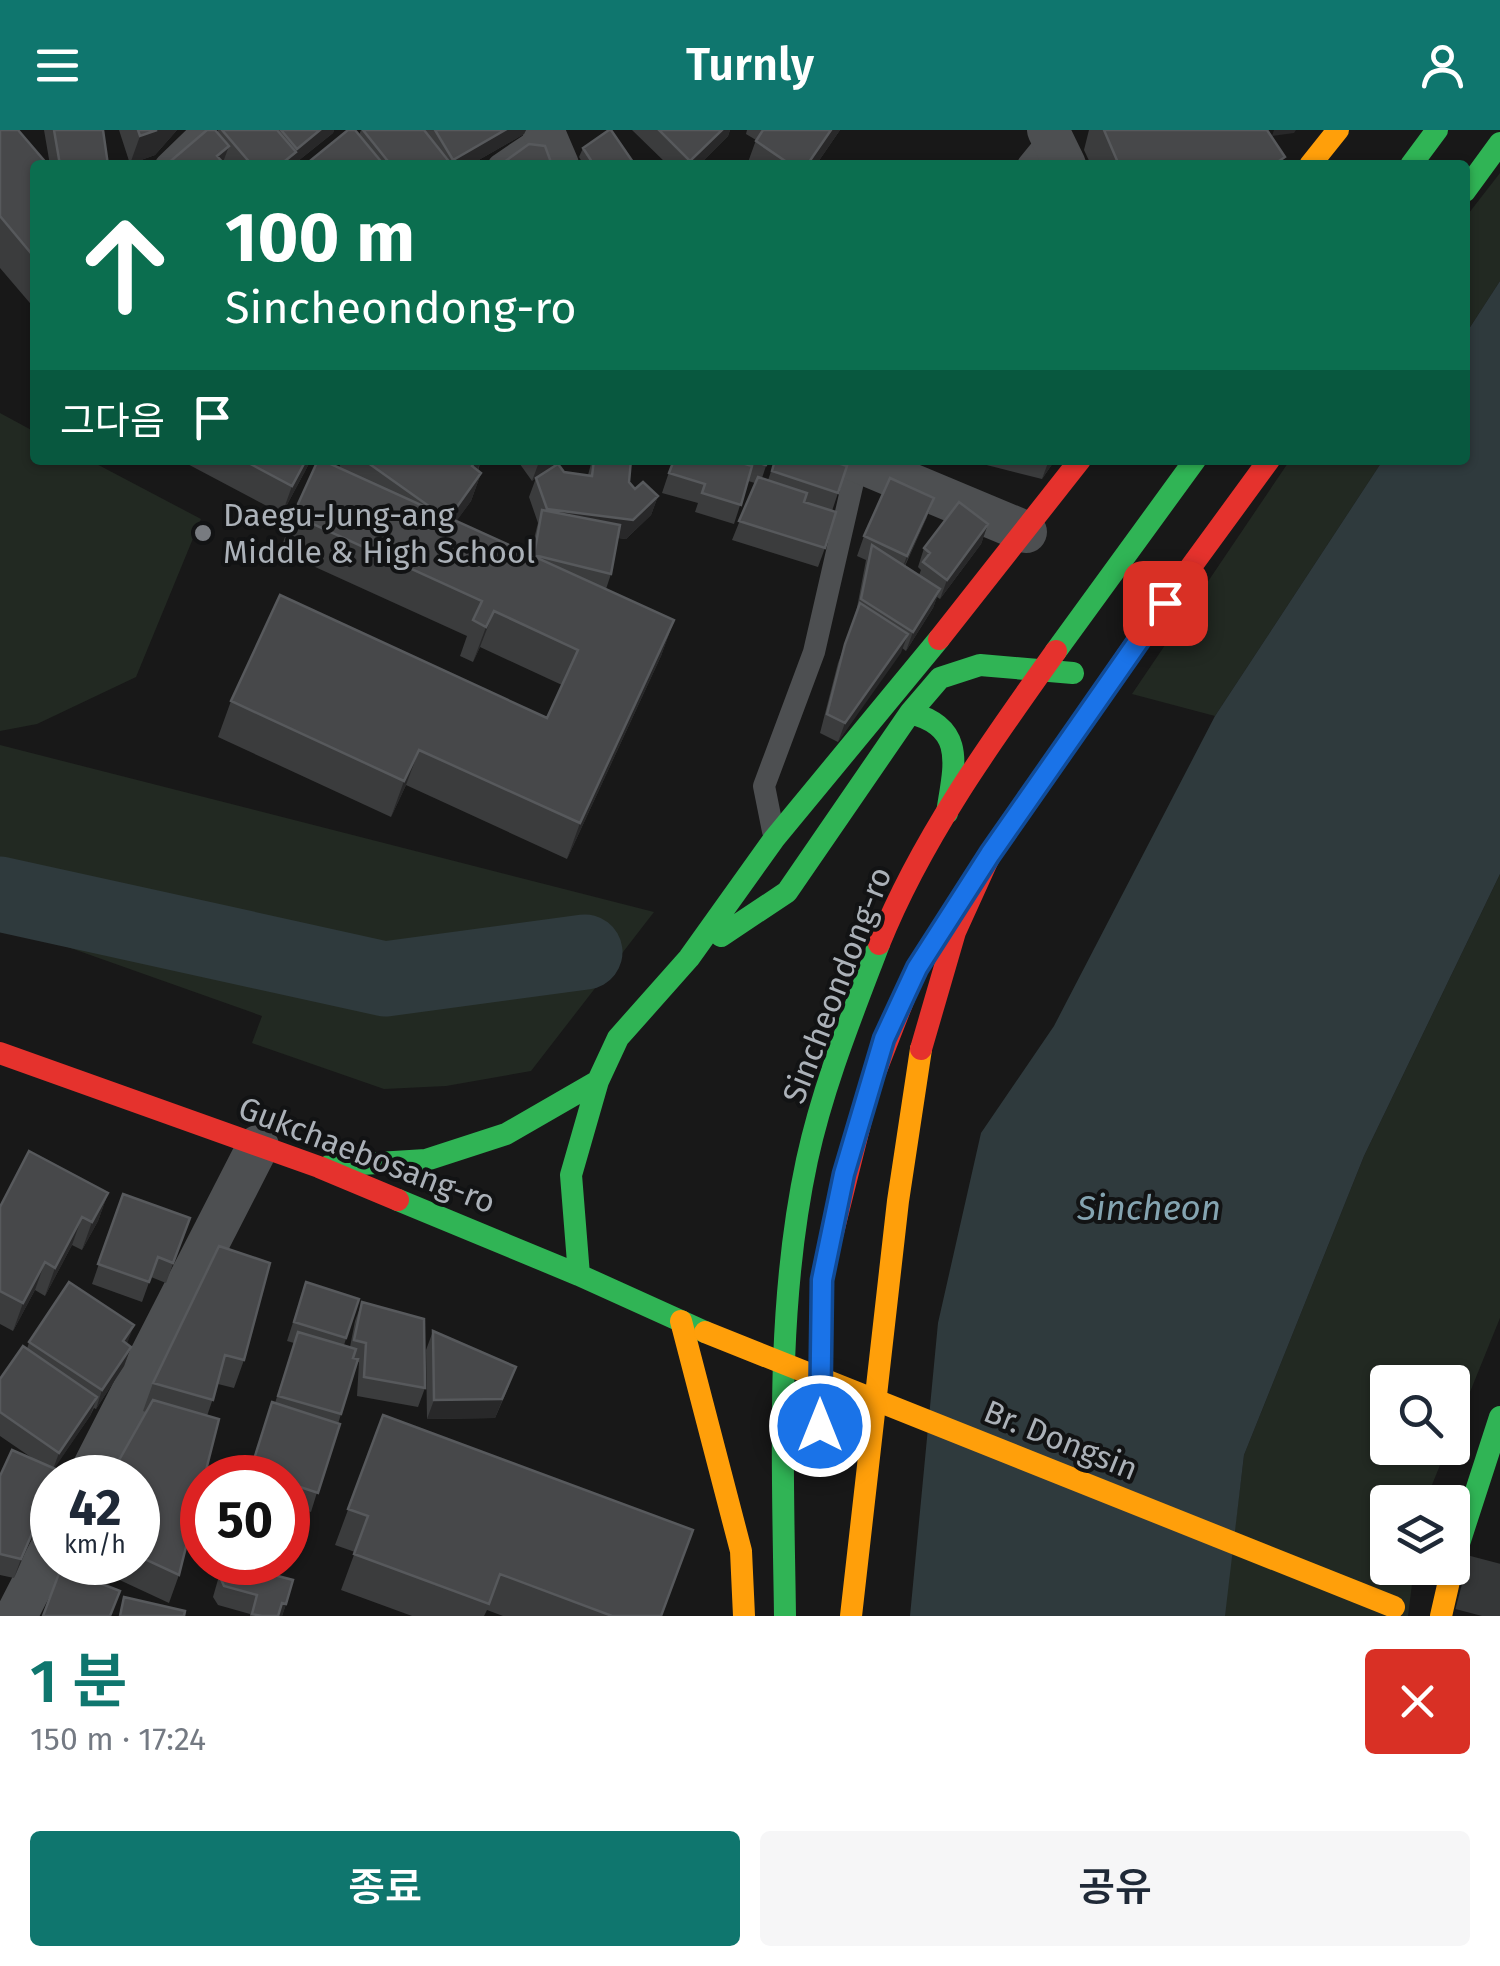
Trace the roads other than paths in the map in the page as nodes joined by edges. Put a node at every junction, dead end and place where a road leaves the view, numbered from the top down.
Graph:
1 (202, 130) edge
2 (1338, 130) edge
3 (1437, 130) edge
4 (549, 143) edge
5 (1500, 143) edge
6 (171, 160) edge
7 (510, 160) edge
8 (1314, 160) edge
9 (1415, 160) edge
10 (1470, 184) edge
11 (855, 465) edge
12 (868, 465) edge
13 (1076, 465) edge
14 (1191, 465) edge
15 (1265, 465) edge
16 (1026, 532) junction
17 (1042, 672) junction
18 (1114, 674) junction
19 (910, 713) junction
20 (947, 814) junction
21 (774, 839) junction
22 (990, 854) junction
23 (689, 958) junction
24 (0, 1053) edge
25 (598, 1081) junction
26 (258, 1146) junction
27 (319, 1167) junction
28 (579, 1274) junction
29 (821, 1300) dead end
30 (681, 1321) junction
31 (704, 1332) joint
32 (821, 1360) dead end
33 (820, 1400) dead end
34 (1500, 1417) edge
35 (100, 1455) edge
36 (1470, 1510) edge
37 (32, 1585) edge
38 (1448, 1585) edge
39 (1404, 1612) edge
40 (16, 1616) edge
41 (744, 1616) edge
42 (786, 1616) edge
43 (851, 1616) edge
44 (1441, 1616) edge

1 - 6 lane
2 - 8 main road
3 - 9 main road
4 - 7 lane
5 - 10 main road
11 - 21 lane
12 - 16 street
13 - 16 main road
14 - 17 main road, Sincheondong-ro
15 - 18 main road
16 - 21 main road
17 - 18 main road
17 - 19 main road
17 - 20 main road, Sincheondong-ro
18 - 22 main road
19 - 20 main road
19 - 23 main road
20 - 42 main road, Sincheondong-ro
21 - 23 main road
22 - 29 main road
22 - 43 main road
23 - 25 main road
24 - 26 main road, Gukchaebosang-ro
25 - 27 main road
25 - 28 main road
26 - 27 main road, Gukchaebosang-ro
26 - 35 street
27 - 28 main road, Gukchaebosang-ro
28 - 30 main road, Gukchaebosang-ro
30 - 31 main road, Gukchaebosang-ro
30 - 41 main road
31 - 39 main road, Br. Dongsin, bridge
32 - 33 main road
34 - 36 main road
37 - 40 street
38 - 44 main road

